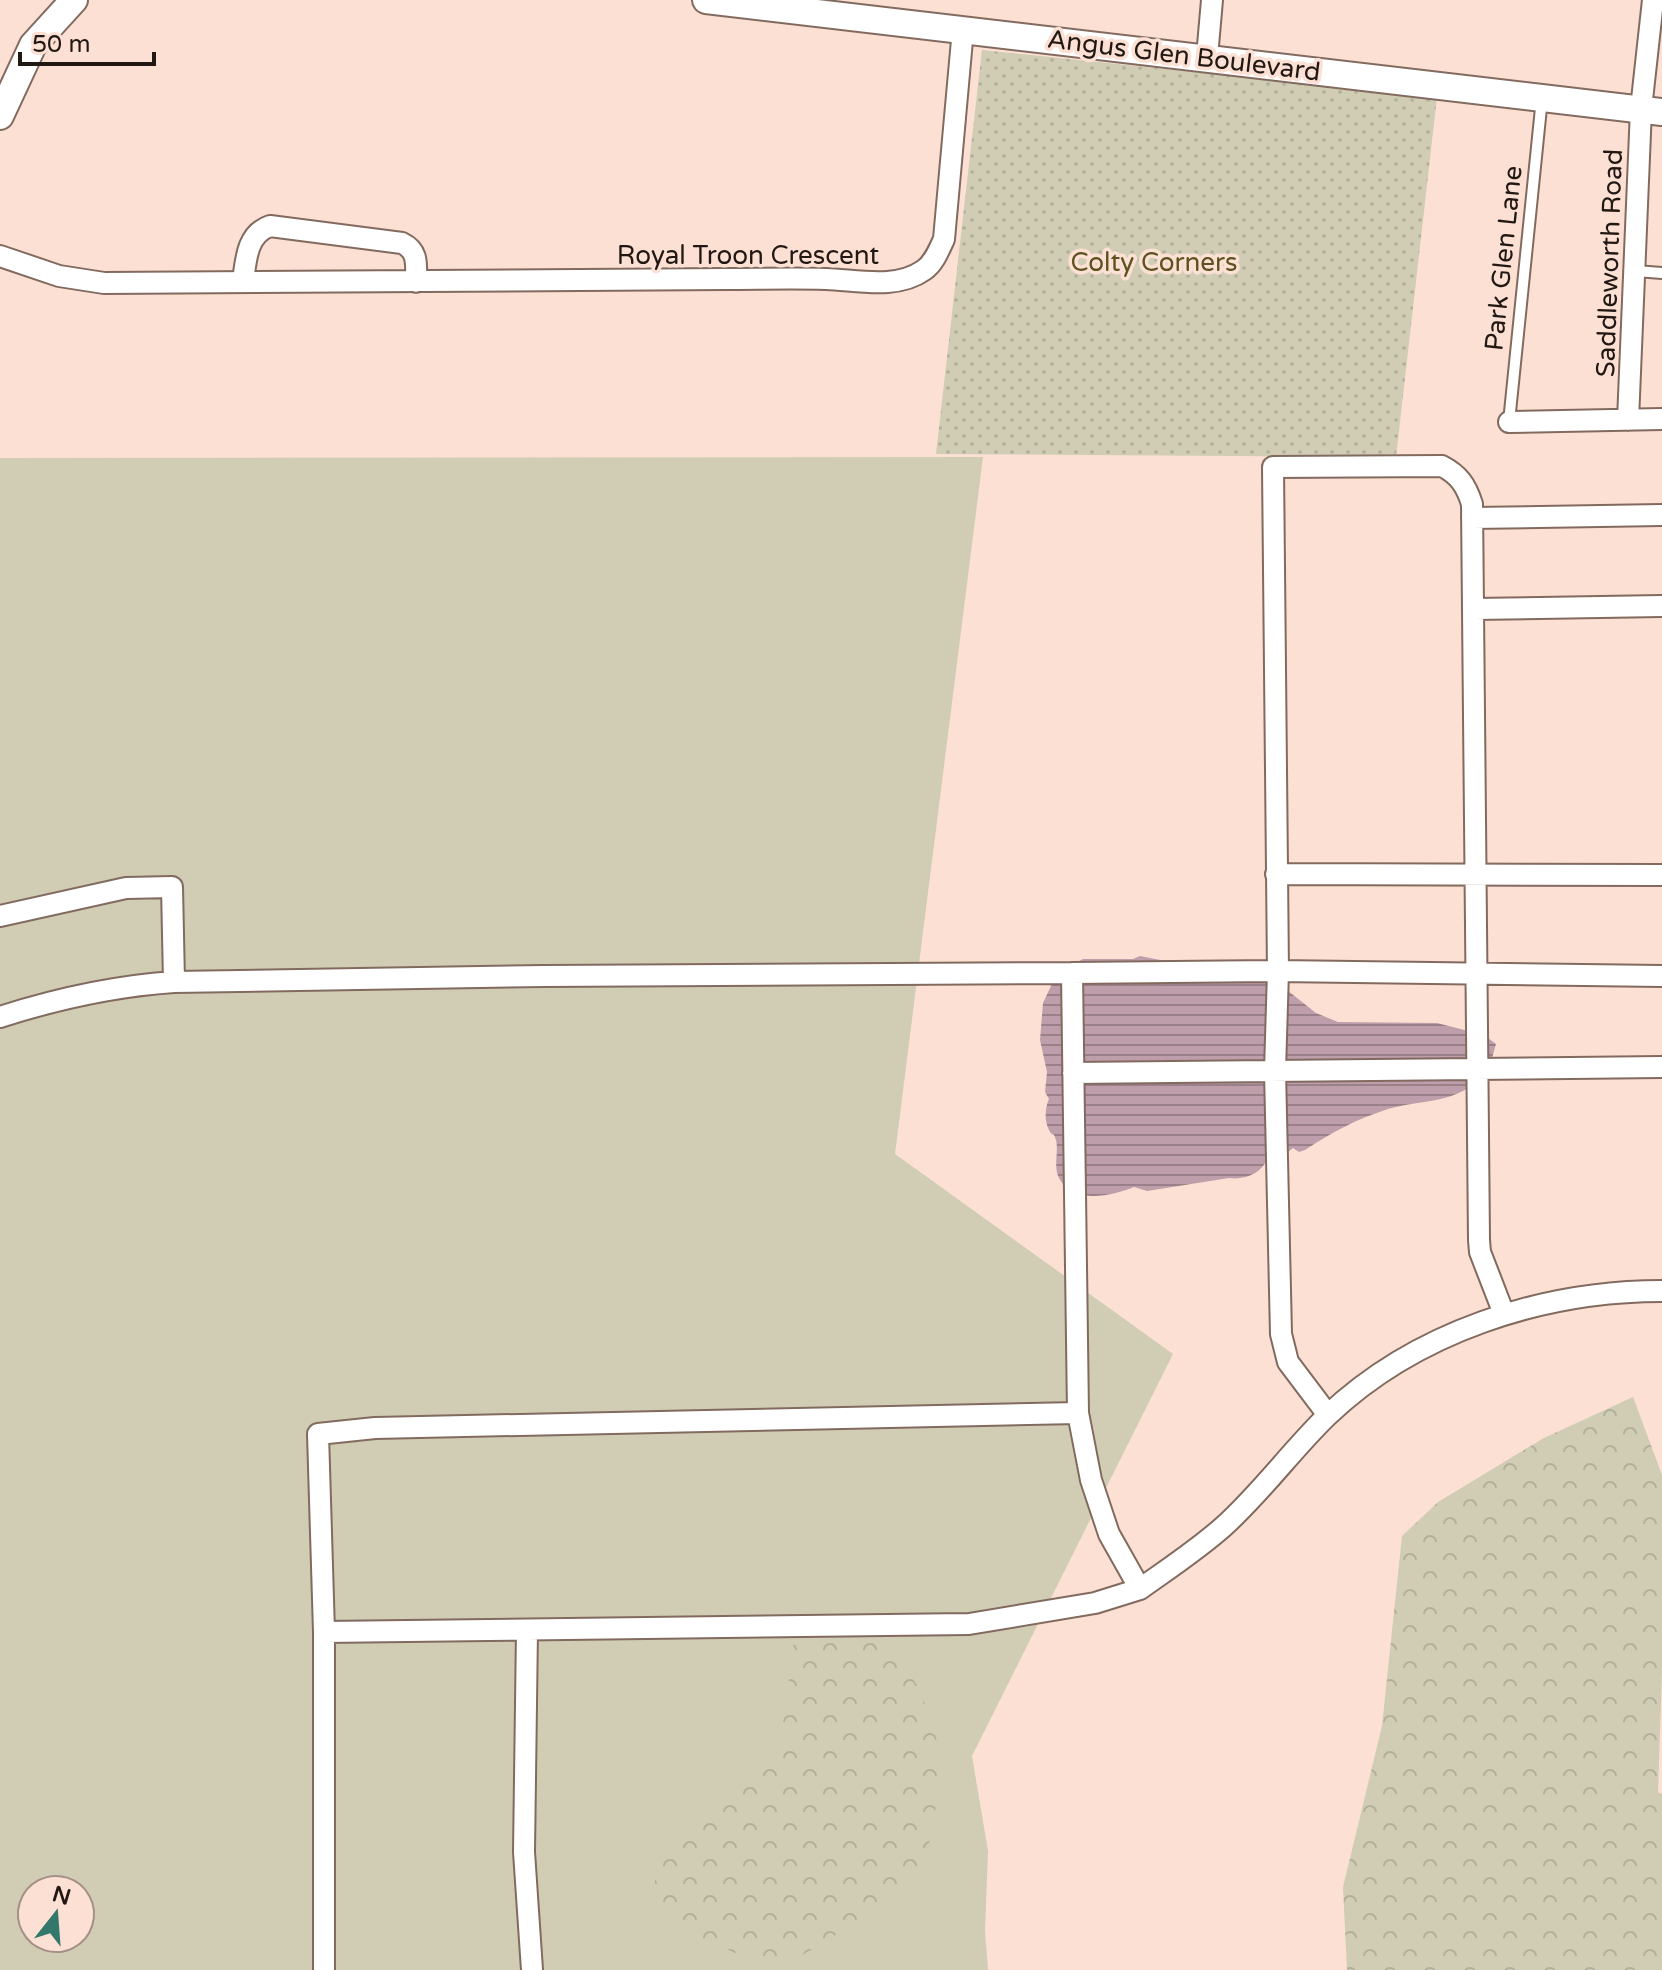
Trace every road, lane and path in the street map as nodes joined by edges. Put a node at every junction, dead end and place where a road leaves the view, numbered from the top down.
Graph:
1 (74, 0) edge
2 (706, 0) edge
3 (1212, 0) edge
4 (1653, 0) edge
5 (963, 29) junction
6 (1207, 57) junction
7 (1542, 98) junction
8 (1652, 111) edge
9 (0, 116) edge
10 (0, 256) edge
11 (1636, 271) junction
12 (1662, 273) edge
13 (243, 281) junction
14 (416, 282) junction
15 (1662, 419) edge
16 (1628, 420) junction
17 (1509, 422) joint
18 (1662, 515) edge
19 (1472, 518) junction
20 (1662, 606) edge
21 (1474, 609) junction
22 (1475, 873) junction
23 (1276, 874) junction
24 (1662, 875) edge
25 (0, 916) edge
26 (1278, 971) junction
27 (1072, 973) junction
28 (1475, 974) junction
29 (1662, 976) edge
30 (174, 982) junction
31 (0, 1017) edge
32 (1662, 1067) edge
33 (1476, 1070) junction
34 (1275, 1071) junction
35 (1073, 1073) junction
36 (1662, 1291) edge
37 (1504, 1314) junction
38 (1078, 1413) junction
39 (1328, 1415) junction
40 (1140, 1589) junction
41 (527, 1630) junction
42 (324, 1632) junction
43 (324, 1970) edge
44 (532, 1970) edge

1 - 9 street
2 - 5 street, Angus Glen Boulevard
3 - 6 street
4 - 8 street, Saddleworth Road
5 - 6 street, Angus Glen Boulevard
5 - 14 street, Royal Troon Crescent
6 - 7 street, Angus Glen Boulevard
7 - 8 street, Angus Glen Boulevard
7 - 17 lane, Park Glen Lane
8 - 11 street, Saddleworth Road
10 - 13 street, Royal Troon Crescent
11 - 12 lane
11 - 16 street, Saddleworth Road
13 - 14 street, Royal Troon Crescent
13 - 14 street
15 - 16 street
16 - 17 street
18 - 19 street
19 - 21 street
19 - 23 street
20 - 21 street
21 - 22 street
22 - 23 street
22 - 24 street
22 - 28 street
23 - 26 street
25 - 30 street
26 - 27 street
26 - 28 street
26 - 34 street
27 - 30 street
27 - 35 street
28 - 29 street
28 - 33 street
30 - 31 street
32 - 33 street
33 - 34 street
33 - 37 street
34 - 35 street
34 - 39 street
35 - 38 street
36 - 37 street
37 - 39 street
38 - 40 street
38 - 42 street
39 - 40 street
40 - 41 street
41 - 42 street
41 - 44 street
42 - 43 street

